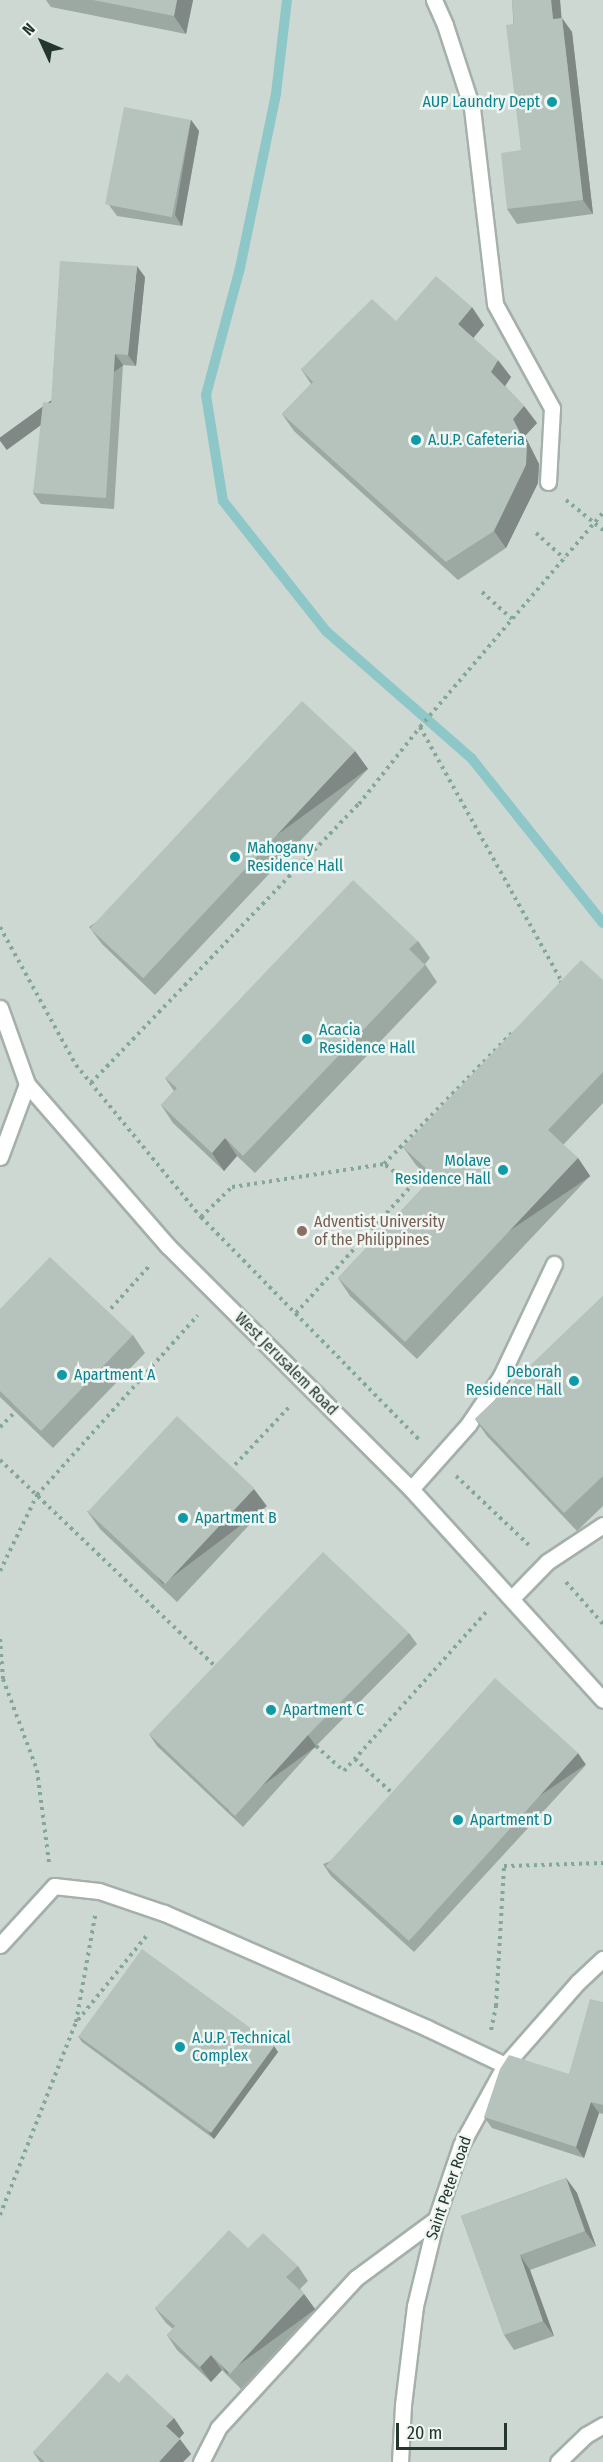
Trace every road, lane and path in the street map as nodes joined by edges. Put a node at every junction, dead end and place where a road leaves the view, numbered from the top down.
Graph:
1 (434, 0) edge
2 (548, 482) dead end
3 (566, 500) dead end
4 (603, 513) edge
5 (594, 523) junction
6 (603, 530) edge
7 (536, 533) dead end
8 (564, 558) junction
9 (482, 592) dead end
10 (512, 619) junction
11 (420, 727) junction
12 (0, 927) edge
13 (554, 990) edge
14 (0, 1008) edge
15 (513, 1032) edge
16 (91, 1083) junction
17 (27, 1084) junction
18 (0, 1157) edge
19 (384, 1164) junction
20 (201, 1217) junction
21 (168, 1246) junction
22 (554, 1264) dead end
23 (217, 1294) junction
24 (296, 1313) junction
25 (105, 1315) edge
26 (308, 1387) junction
27 (15, 1412) edge
28 (0, 1427) edge
29 (438, 1459) junction
30 (0, 1460) edge
31 (229, 1471) edge
32 (411, 1489) junction
33 (37, 1495) junction
34 (603, 1525) edge
35 (547, 1562) junction
36 (0, 1571) edge
37 (508, 1594) junction
38 (603, 1624) edge
39 (0, 1639) edge
40 (224, 1674) edge
41 (603, 1700) edge
42 (316, 1746) edge
43 (355, 1760) junction
44 (396, 1797) edge
45 (603, 1863) edge
46 (54, 1886) junction
47 (99, 1891) junction
48 (164, 1913) junction
49 (0, 1945) edge
50 (603, 1959) edge
51 (76, 2022) junction
52 (484, 2057) junction
53 (505, 2065) junction
54 (0, 2215) edge
55 (436, 2219) junction
56 (603, 2425) edge
57 (201, 2462) edge
58 (400, 2462) edge
59 (558, 2462) edge

1 - 2 lane
3 - 5 path
4 - 5 path
5 - 6 path
5 - 8 path
7 - 8 path
8 - 10 path
9 - 10 path
10 - 11 path
11 - 13 path
11 - 16 path
12 - 16 path
14 - 17 lane, West Jerusalem Road
15 - 19 path
16 - 20 path
17 - 18 lane
17 - 21 lane, West Jerusalem Road
19 - 20 path
19 - 24 path
20 - 24 path
21 - 23 lane, West Jerusalem Road
21 - 25 path
22 - 29 lane
23 - 26 lane, West Jerusalem Road
23 - 33 path
24 - 29 path
26 - 31 path
26 - 32 lane, West Jerusalem Road
27 - 28 path
29 - 32 lane
29 - 35 path
30 - 33 path
32 - 37 lane, West Jerusalem Road
33 - 36 path
33 - 40 path
34 - 35 lane
35 - 37 lane
35 - 38 path
37 - 41 lane, West Jerusalem Road
37 - 43 path
39 - 46 path
42 - 43 path
43 - 44 path
45 - 52 path
46 - 47 lane
46 - 49 lane
47 - 48 lane
47 - 51 path
48 - 51 path
48 - 52 lane
50 - 53 lane, Saint Peter Road
51 - 54 path
52 - 53 lane
53 - 55 lane, Saint Peter Road
55 - 57 lane
55 - 58 lane, Saint Peter Road
56 - 59 lane

